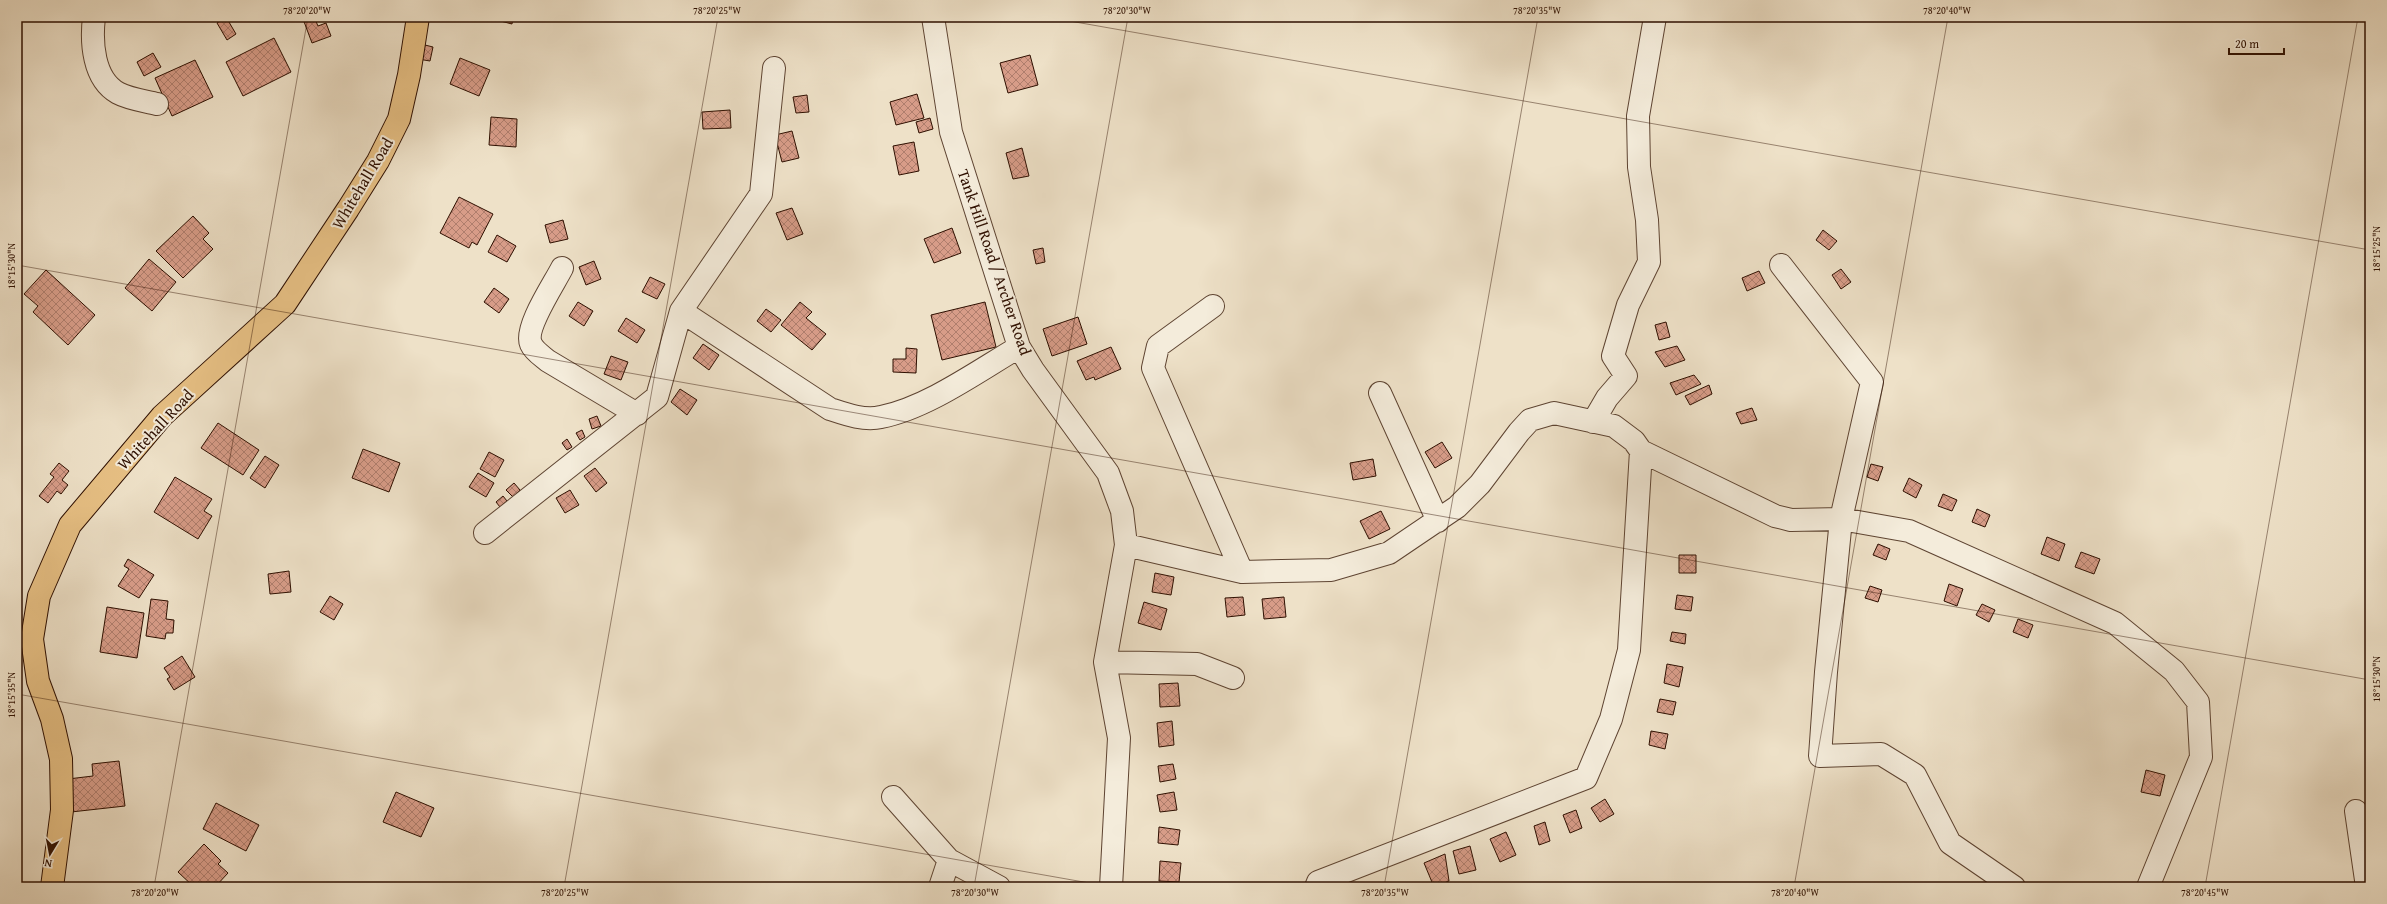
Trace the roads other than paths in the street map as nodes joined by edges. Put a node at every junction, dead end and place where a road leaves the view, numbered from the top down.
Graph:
1 (94, 17) edge
2 (418, 17) edge
3 (933, 17) edge
4 (1655, 17) edge
5 (774, 68) dead end
6 (157, 104) dead end
7 (1781, 265) dead end
8 (562, 268) dead end
9 (1213, 306) dead end
10 (681, 311) junction
11 (1019, 347) junction
12 (1380, 393) dead end
13 (637, 414) junction
14 (1593, 422) junction
15 (1642, 451) junction
16 (1841, 519) junction
17 (1438, 521) junction
18 (485, 533) dead end
19 (1126, 545) junction
20 (1242, 572) junction
21 (1105, 662) junction
22 (1233, 678) dead end
23 (892, 797) dead end
24 (2356, 811) dead end
25 (949, 860) junction
26 (52, 887) edge
27 (940, 887) edge
28 (999, 887) edge
29 (1111, 887) edge
30 (1316, 887) edge
31 (2014, 887) edge
32 (2148, 887) edge
33 (2367, 887) edge

1 - 6 street
2 - 26 main road, Whitehall Road
3 - 11 street, Tank Hill Road / Archer Road
4 - 14 street
5 - 10 street
7 - 16 street
8 - 13 street
9 - 20 street
10 - 11 street
10 - 13 street
11 - 19 street, Tank Hill Road / Archer Road
12 - 17 street
13 - 18 street
14 - 15 street
14 - 17 street
15 - 16 street
15 - 30 street
16 - 31 street
16 - 32 street
17 - 20 street
19 - 20 street
19 - 21 street, Tank Hill Road / Archer Road
21 - 22 street
21 - 29 street, Tank Hill Road / Archer Road
23 - 25 street
24 - 33 street
25 - 27 street
25 - 28 street

